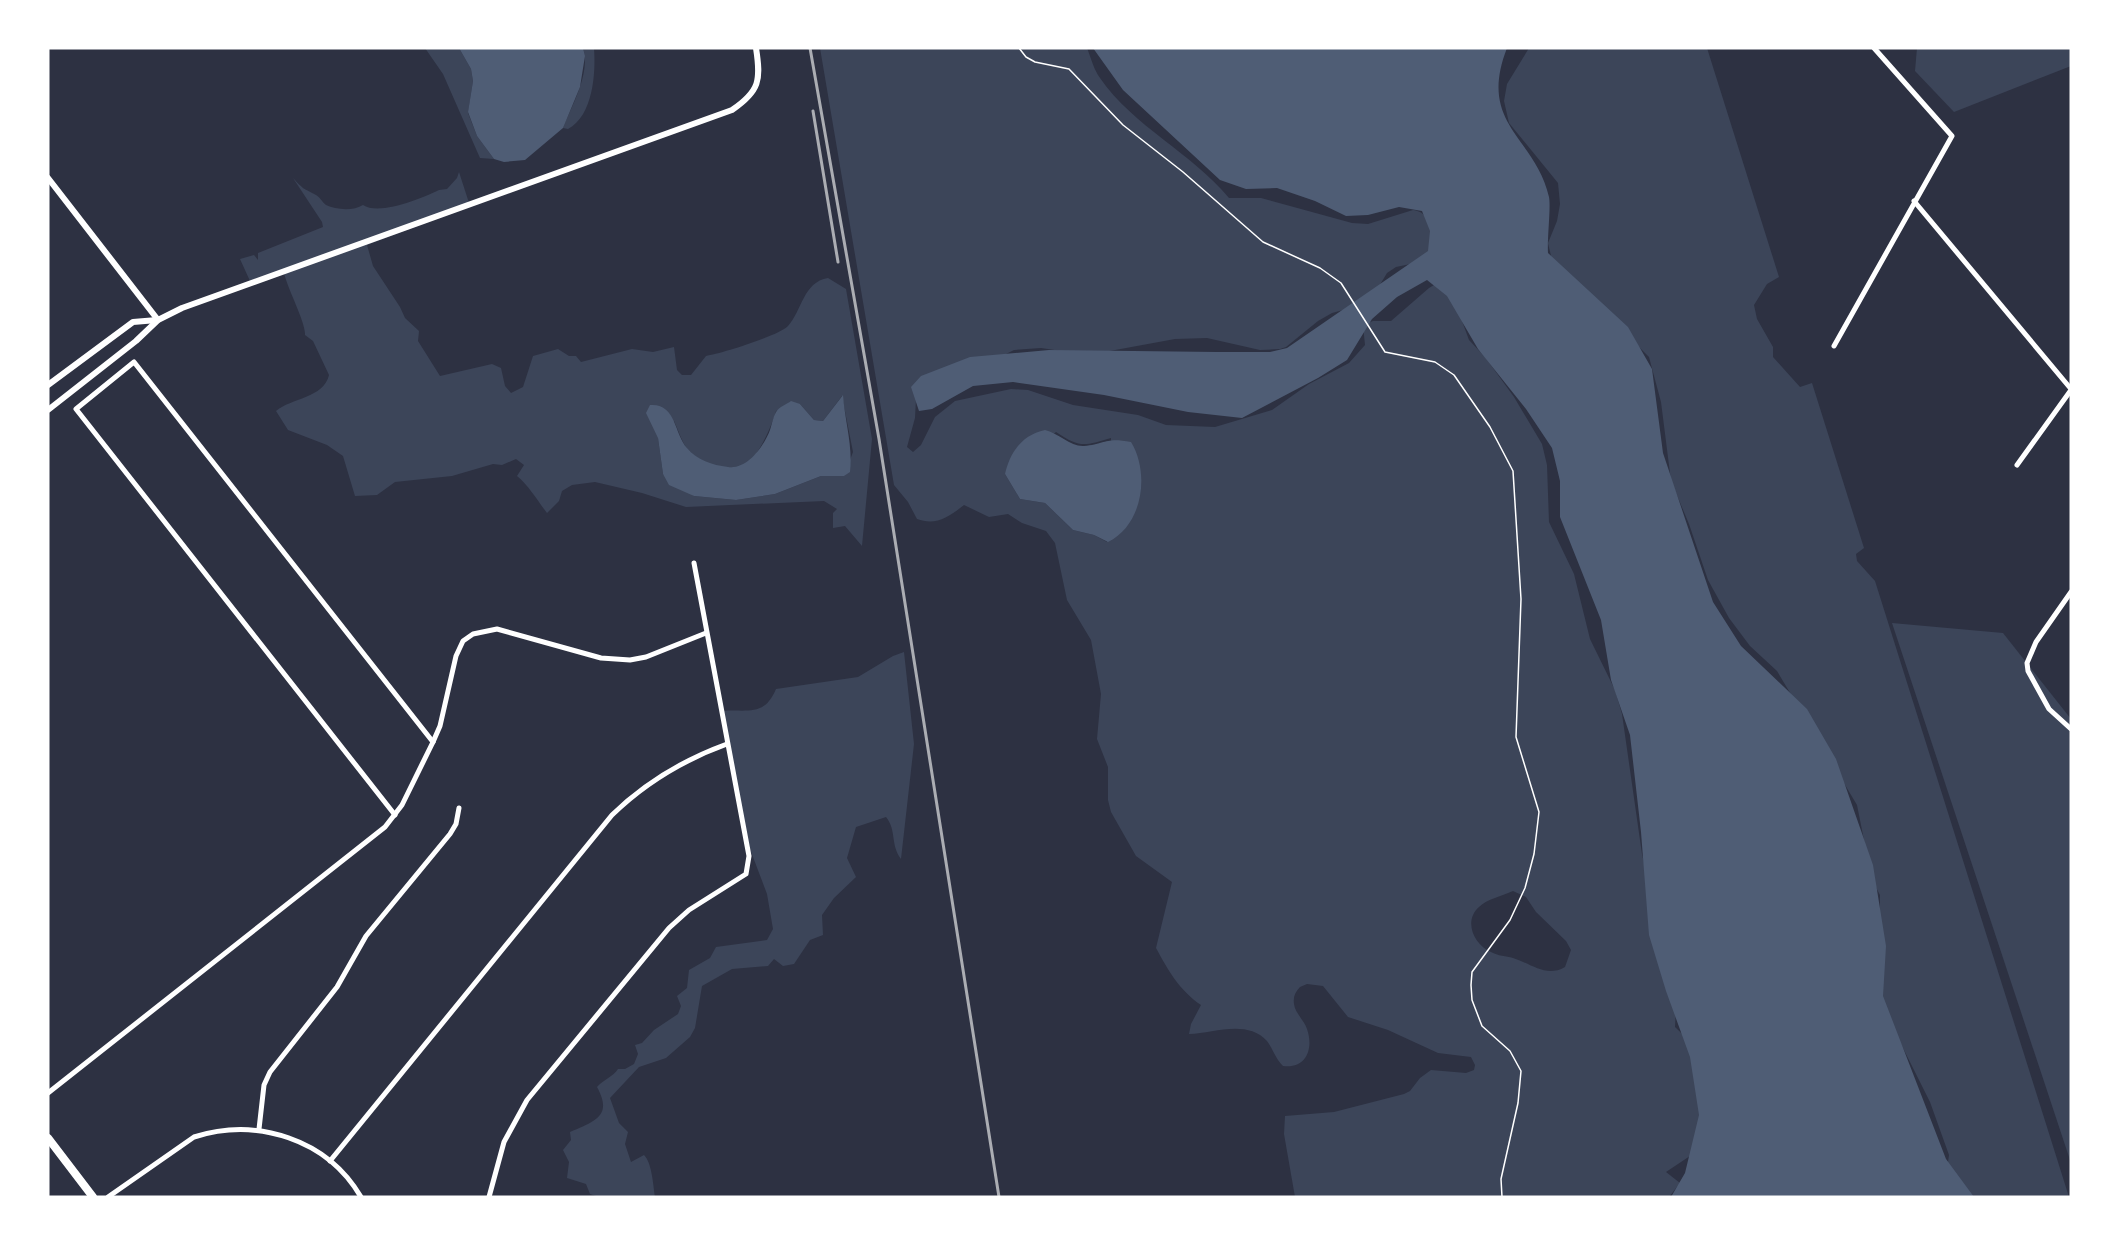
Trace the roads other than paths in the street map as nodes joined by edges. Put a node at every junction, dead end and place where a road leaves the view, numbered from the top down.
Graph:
1 (756, 48) edge
2 (1875, 48) edge
3 (48, 178) edge
4 (1914, 201) junction
5 (158, 320) junction
6 (1834, 346) dead end
7 (48, 385) edge
8 (2071, 389) edge
9 (48, 410) edge
10 (2017, 465) dead end
11 (694, 563) dead end
12 (2071, 592) edge
13 (706, 633) junction
14 (2071, 729) edge
15 (433, 742) junction
16 (727, 744) junction
17 (459, 808) dead end
18 (395, 815) junction
19 (48, 1093) edge
20 (259, 1129) junction
21 (48, 1138) edge
22 (330, 1161) junction
23 (93, 1197) edge
24 (108, 1197) edge
25 (362, 1197) edge
26 (489, 1197) edge

1 - 5 street
2 - 4 street
3 - 5 street
4 - 6 street
4 - 8 street
5 - 7 street
5 - 9 street
8 - 10 street
11 - 13 street
12 - 14 street
13 - 15 street
13 - 16 street
15 - 18 street
15 - 18 street
16 - 22 street
16 - 26 street
17 - 20 street
18 - 19 street
20 - 22 street
20 - 24 street
21 - 23 main road
22 - 25 street

